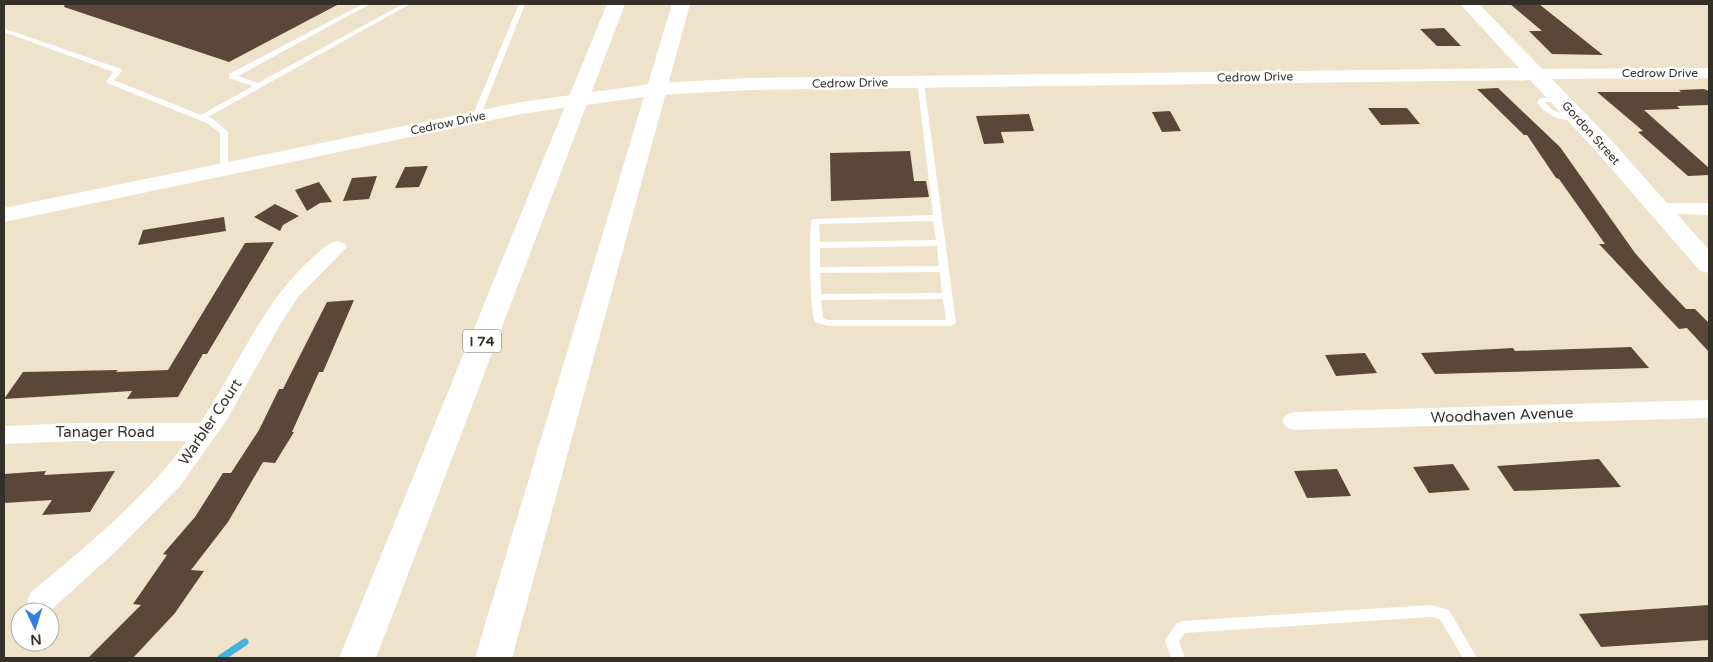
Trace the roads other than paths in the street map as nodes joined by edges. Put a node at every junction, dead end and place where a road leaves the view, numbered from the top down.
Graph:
1 (367, 4) edge
2 (407, 4) edge
3 (522, 4) edge
4 (616, 4) edge
5 (681, 4) edge
6 (1469, 4) edge
7 (4, 30) edge
8 (1709, 73) edge
9 (1536, 74) junction
10 (920, 82) junction
11 (258, 86) junction
12 (476, 117) junction
13 (201, 118) junction
14 (224, 169) junction
15 (1658, 209) junction
16 (1709, 209) edge
17 (4, 215) edge
18 (937, 218) junction
19 (940, 243) junction
20 (815, 246) junction
21 (337, 247) dead end
22 (1709, 265) edge
23 (944, 269) junction
24 (816, 270) junction
25 (948, 296) junction
26 (816, 297) junction
27 (1709, 409) edge
28 (1294, 421) dead end
29 (207, 432) junction
30 (4, 435) edge
31 (41, 601) dead end
32 (357, 658) edge
33 (493, 658) edge
34 (1178, 658) edge
35 (1470, 658) edge

1 - 11 lane
2 - 11 lane
3 - 12 lane
4 - 32 main road, I 74
5 - 33 main road
6 - 9 main road, Gordon Street
7 - 13 lane
8 - 9 street, Cedrow Drive
9 - 10 main road, Cedrow Drive
9 - 15 main road, Gordon Street
10 - 12 main road, Cedrow Drive
10 - 18 lane
11 - 13 lane
12 - 14 main road, Cedrow Drive
13 - 14 lane
14 - 17 main road, Cedrow Drive
15 - 16 street
15 - 22 main road, Gordon Street
18 - 19 lane
18 - 20 lane
19 - 20 lane
19 - 23 lane
20 - 24 lane
21 - 29 street, Warbler Court
23 - 24 lane
23 - 25 lane
24 - 26 lane
25 - 26 lane
25 - 26 lane
27 - 28 street, Woodhaven Avenue
29 - 30 street, Tanager Road
29 - 31 street, Warbler Court
34 - 35 lane

